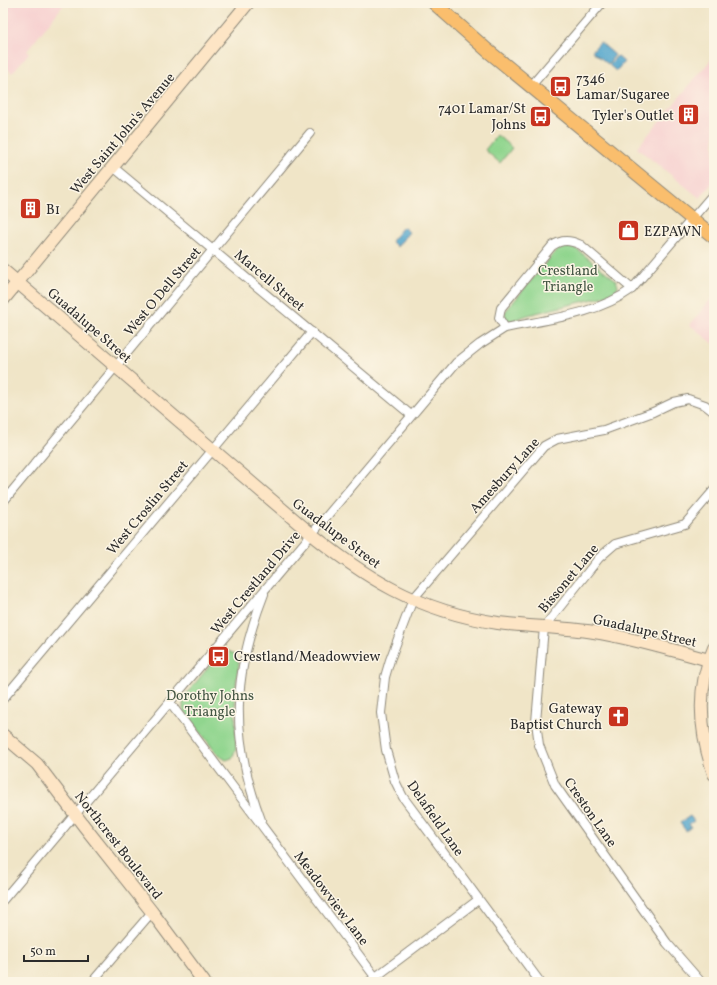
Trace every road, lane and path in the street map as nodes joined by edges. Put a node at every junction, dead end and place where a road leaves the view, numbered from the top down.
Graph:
1 (248, 3) edge
2 (602, 3) edge
3 (432, 4) edge
4 (531, 86) junction
5 (310, 133) dead end
6 (112, 166) junction
7 (714, 194) edge
8 (692, 219) junction
9 (714, 237) edge
10 (213, 250) junction
11 (3, 270) edge
12 (18, 282) junction
13 (632, 289) junction
14 (3, 300) edge
15 (505, 328) junction
16 (312, 332) junction
17 (115, 367) junction
18 (714, 412) edge
19 (411, 415) junction
20 (212, 451) junction
21 (714, 490) edge
22 (3, 502) edge
23 (311, 534) junction
24 (266, 588) junction
25 (413, 599) junction
26 (544, 627) junction
27 (714, 648) edge
28 (709, 660) junction
29 (3, 699) edge
30 (170, 703) junction
31 (3, 735) edge
32 (714, 774) edge
33 (76, 816) junction
34 (265, 830) junction
35 (3, 900) edge
36 (478, 900) junction
37 (152, 912) junction
38 (374, 980) edge
39 (92, 982) edge
40 (204, 982) edge
41 (540, 982) edge
42 (701, 982) edge

1 - 6 street, West Saint John's Avenue
2 - 4 street
3 - 4 main road
4 - 8 main road
5 - 10 street, West O Dell Street
6 - 10 street, Marcell Street
6 - 12 street, West Saint John's Avenue
7 - 8 street, West Crestland Drive
8 - 9 main road
8 - 13 street, West Crestland Drive
10 - 16 street, Marcell Street
10 - 17 street, West O Dell Street
11 - 12 street, Guadalupe Street
12 - 14 street, West Saint John's Avenue
12 - 17 street, Guadalupe Street
13 - 15 street, West Crestland Drive
13 - 15 street
15 - 19 street, West Crestland Drive
16 - 19 street, Marcell Street
16 - 20 street, West Croslin Street
17 - 20 street, Guadalupe Street
17 - 22 street, West O Dell Street
18 - 25 street, Amesbury Lane
19 - 23 street, West Crestland Drive
20 - 23 street, Guadalupe Street
20 - 29 street, West Croslin Street
21 - 26 street, Bissonet Lane
23 - 24 street, West Crestland Drive
23 - 25 street, Guadalupe Street
24 - 30 street, West Crestland Drive
24 - 34 street, Meadowview Lane
25 - 26 street, Guadalupe Street
25 - 36 street, Delafield Lane
26 - 28 street, Guadalupe Street
26 - 42 street, Creston Lane
27 - 28 street
28 - 32 street, Guadalupe Street
30 - 33 street, West Crestland Drive
30 - 34 street, Meadowview Lane
31 - 33 street, Northcrest Boulevard
33 - 35 street, West Crestland Drive
33 - 37 street, Northcrest Boulevard
34 - 38 street, Meadowview Lane
36 - 38 street
36 - 41 street, Delafield Lane
37 - 39 street
37 - 40 street, Northcrest Boulevard

